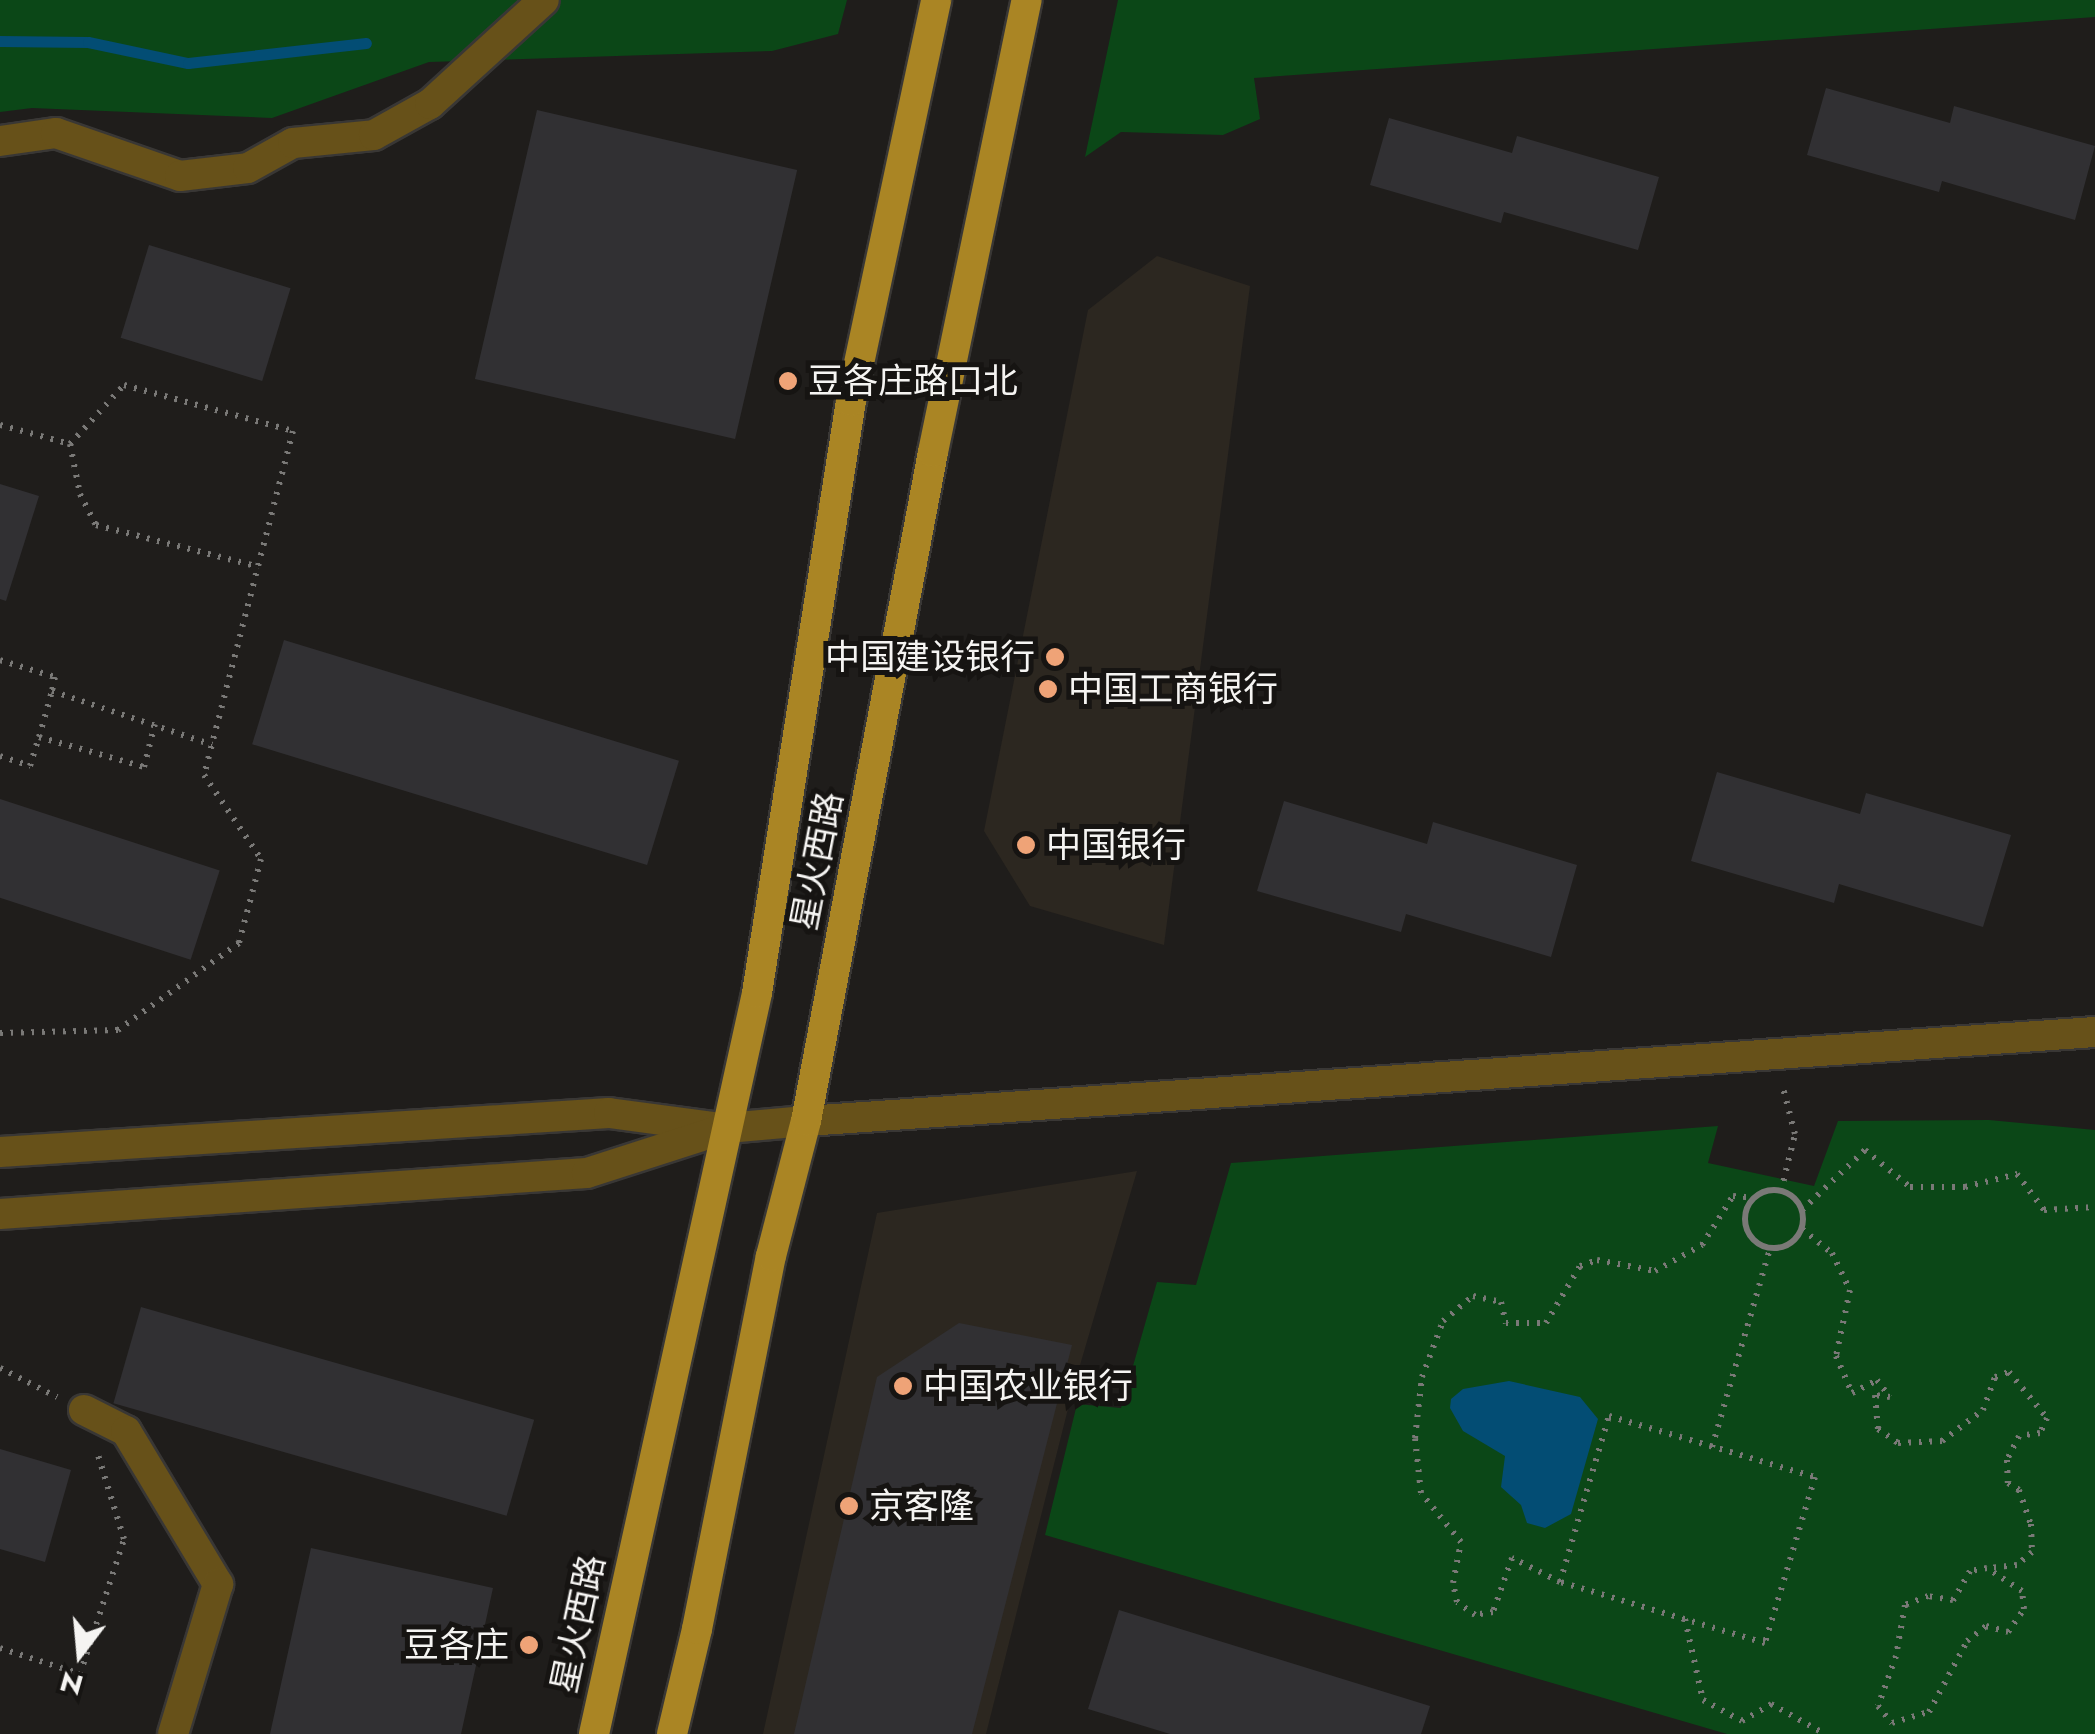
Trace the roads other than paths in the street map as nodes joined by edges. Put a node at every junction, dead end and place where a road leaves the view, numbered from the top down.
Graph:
1 (544, 0) edge
2 (936, 0) edge
3 (1027, 0) edge
4 (0, 141) edge
5 (2095, 1032) edge
6 (806, 1121) junction
7 (726, 1128) junction
8 (0, 1152) edge
9 (0, 1214) edge
10 (84, 1410) road end
11 (173, 1734) edge
12 (594, 1734) edge
13 (672, 1734) edge

1 - 4 street
2 - 7 main road, 星火西路
3 - 6 main road, 星火西路
5 - 6 street
6 - 7 street
6 - 13 main road, 星火西路
7 - 8 street
7 - 9 street
7 - 12 main road, 星火西路
10 - 11 street

